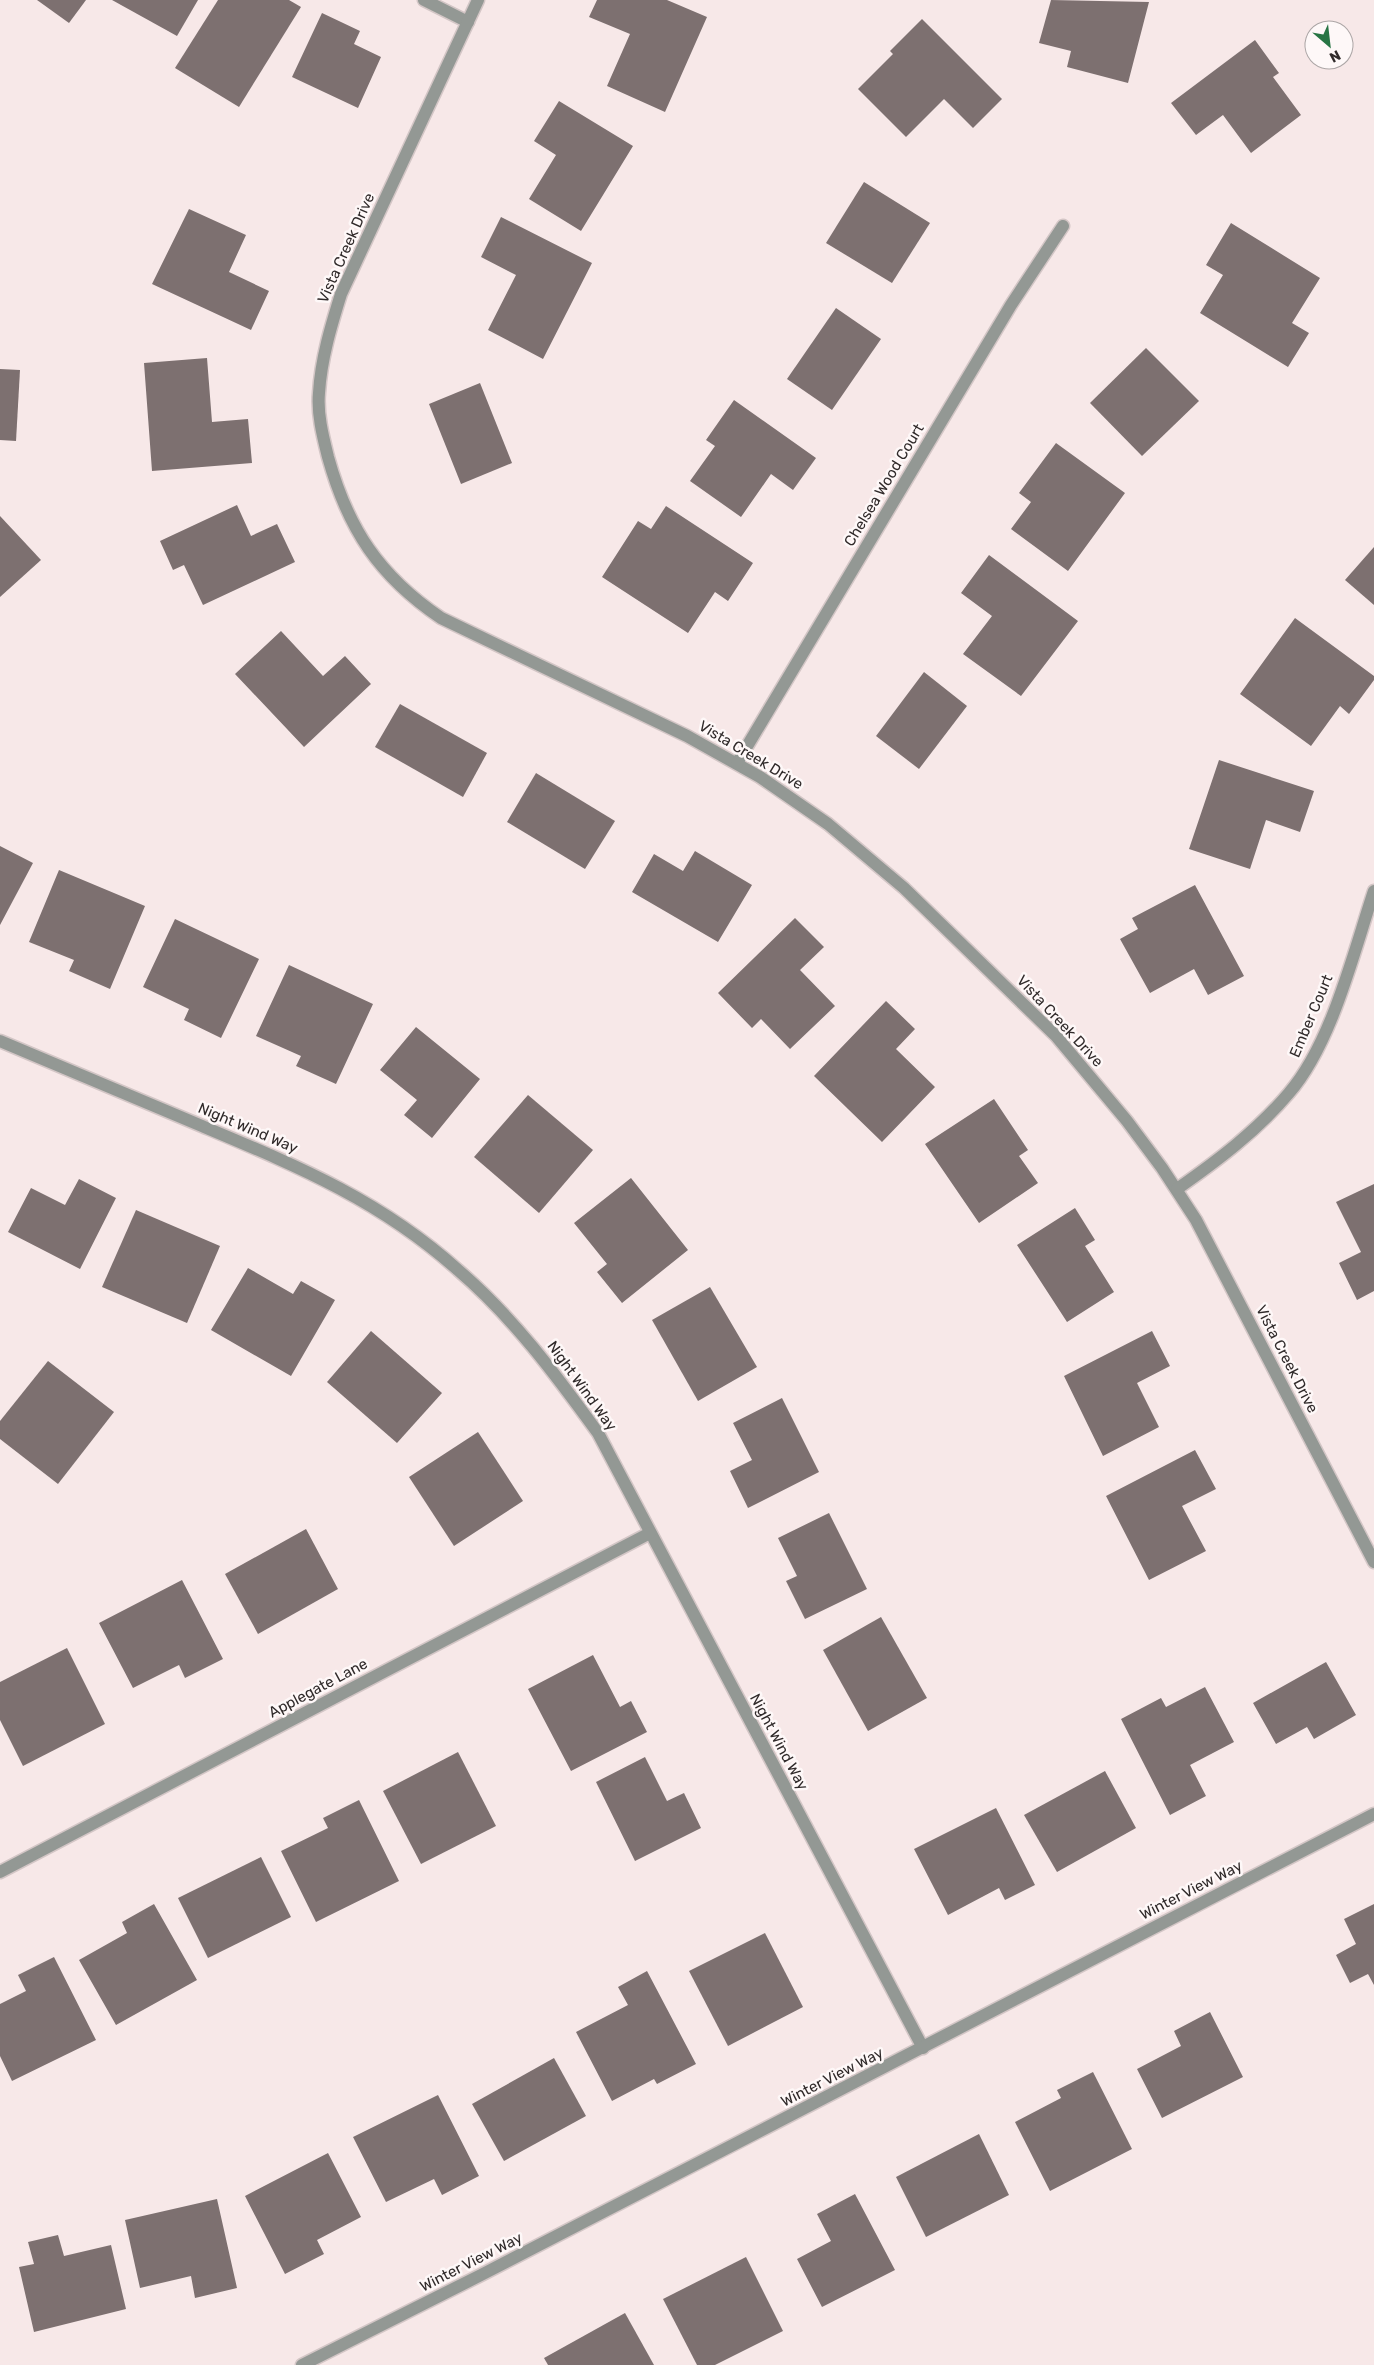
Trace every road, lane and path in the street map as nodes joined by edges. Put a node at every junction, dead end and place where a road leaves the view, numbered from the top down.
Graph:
1 (424, 0) edge
2 (478, 0) edge
3 (468, 22) junction
4 (1063, 226) dead end
5 (737, 763) junction
6 (1374, 891) edge
7 (0, 1041) edge
8 (1176, 1189) junction
9 (650, 1533) junction
10 (1374, 1562) edge
11 (1374, 1814) edge
12 (0, 1872) edge
13 (923, 2048) junction
14 (302, 2365) edge

1 - 3 street
2 - 3 street, Vista Creek Drive
3 - 5 street, Vista Creek Drive
4 - 5 street, Chelsea Wood Court
5 - 8 street, Vista Creek Drive
6 - 8 street, Ember Court
7 - 9 street, Night Wind Way
8 - 10 street, Vista Creek Drive
9 - 12 street, Applegate Lane
9 - 13 street, Night Wind Way
11 - 13 street, Winter View Way
13 - 14 street, Winter View Way

